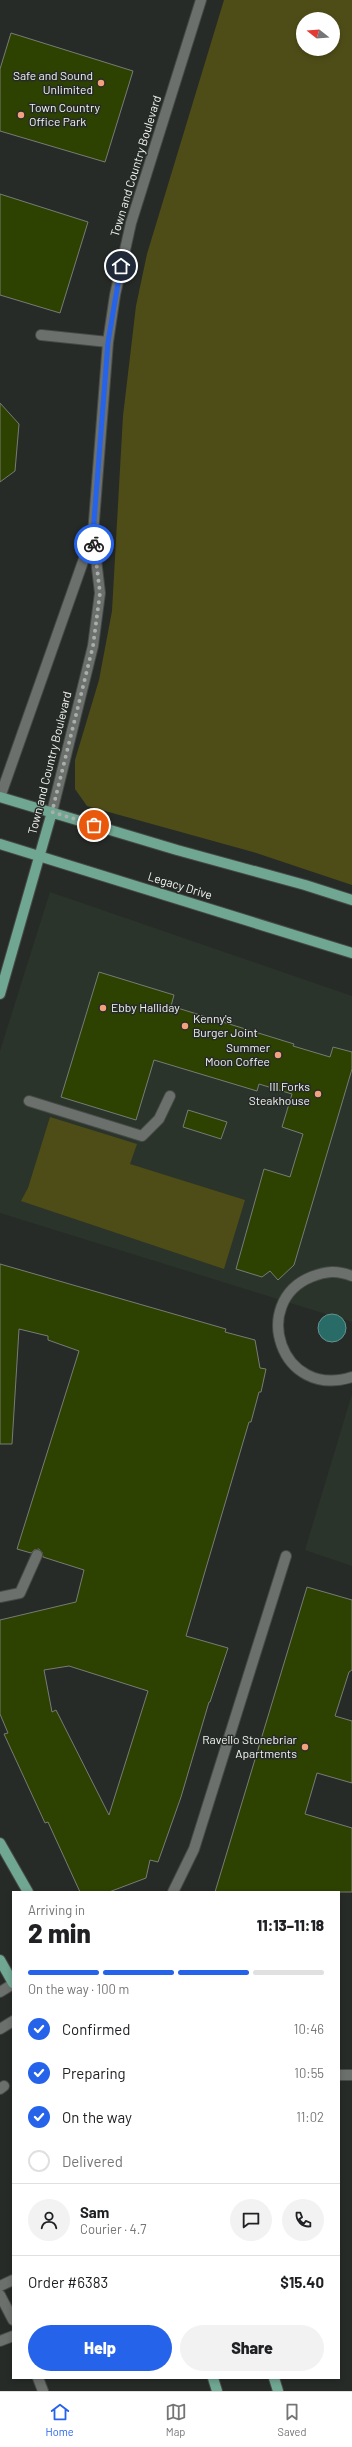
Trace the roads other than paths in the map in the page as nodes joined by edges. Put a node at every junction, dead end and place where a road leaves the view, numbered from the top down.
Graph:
1 (201, 0) edge
2 (41, 335) dead end
3 (108, 342) junction
4 (93, 534) junction
5 (0, 797) edge
6 (52, 812) junction
7 (0, 844) edge
8 (39, 856) junction
9 (352, 900) edge
10 (352, 953) edge
11 (0, 994) edge
12 (170, 1096) dead end
13 (29, 1101) dead end
14 (352, 1276) edge
15 (352, 1377) edge
16 (37, 1555) dead end
17 (286, 1556) dead end
18 (0, 1598) edge
19 (0, 1843) edge
20 (27, 1891) edge
21 (173, 1891) edge
22 (0, 1960) edge
23 (12, 1982) edge
24 (12, 1985) edge
25 (0, 1992) edge
26 (12, 2022) edge
27 (0, 2029) edge
28 (352, 2075) edge
29 (340, 2076) edge
30 (12, 2280) edge
31 (0, 2286) edge
32 (0, 2295) edge
33 (12, 2318) edge
34 (12, 2336) edge
35 (0, 2341) edge
36 (38, 2379) edge
37 (213, 2379) edge
38 (274, 2379) edge
39 (43, 2391) edge
40 (217, 2391) edge
41 (278, 2391) edge

1 - 3 street, Town and Country Boulevard
2 - 3 street
3 - 4 street, Town and Country Boulevard
4 - 5 street, Town and Country Boulevard
4 - 6 street, Town and Country Boulevard
5 - 6 main road
6 - 8 main road, Town and Country Boulevard
6 - 9 main road
7 - 8 main road, Legacy Drive
8 - 10 main road, Legacy Drive
8 - 11 main road, Town and Country Boulevard
12 - 13 street
14 - 15 street
16 - 18 street
17 - 21 street
19 - 20 main road
22 - 23 main road
24 - 25 street
26 - 27 street
28 - 29 street
30 - 31 street
32 - 33 street
34 - 35 street
36 - 39 street
37 - 40 main road
38 - 41 main road

